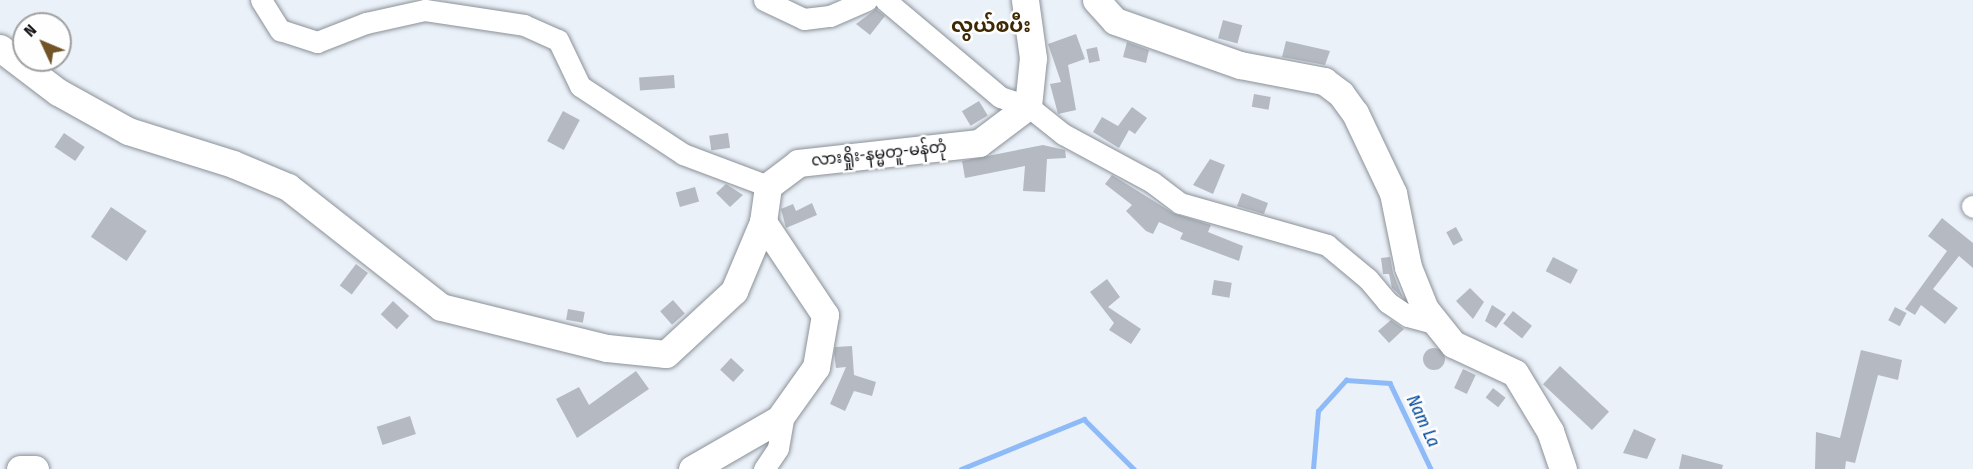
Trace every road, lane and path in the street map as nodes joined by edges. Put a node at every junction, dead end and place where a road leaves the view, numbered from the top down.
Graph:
1 (261, 0) edge
2 (764, 0) edge
3 (867, 0) edge
4 (885, 0) edge
5 (1025, 0) edge
6 (1095, 0) edge
7 (0, 48) edge
8 (1028, 106) junction
9 (768, 186) junction
10 (763, 222) junction
11 (1437, 324) junction
12 (784, 413) junction
13 (20, 469) edge
14 (35, 469) edge
15 (692, 469) edge
16 (764, 469) edge
17 (1563, 469) edge

1 - 9 street
2 - 3 street
4 - 8 street
5 - 8 main road
6 - 11 main road
7 - 10 main road
8 - 9 main road, လားရှိုး-နမ္မတူ-မန်တုံ
8 - 11 street
9 - 10 main road
10 - 12 main road
11 - 17 main road
12 - 15 main road
12 - 16 street
13 - 14 main road

